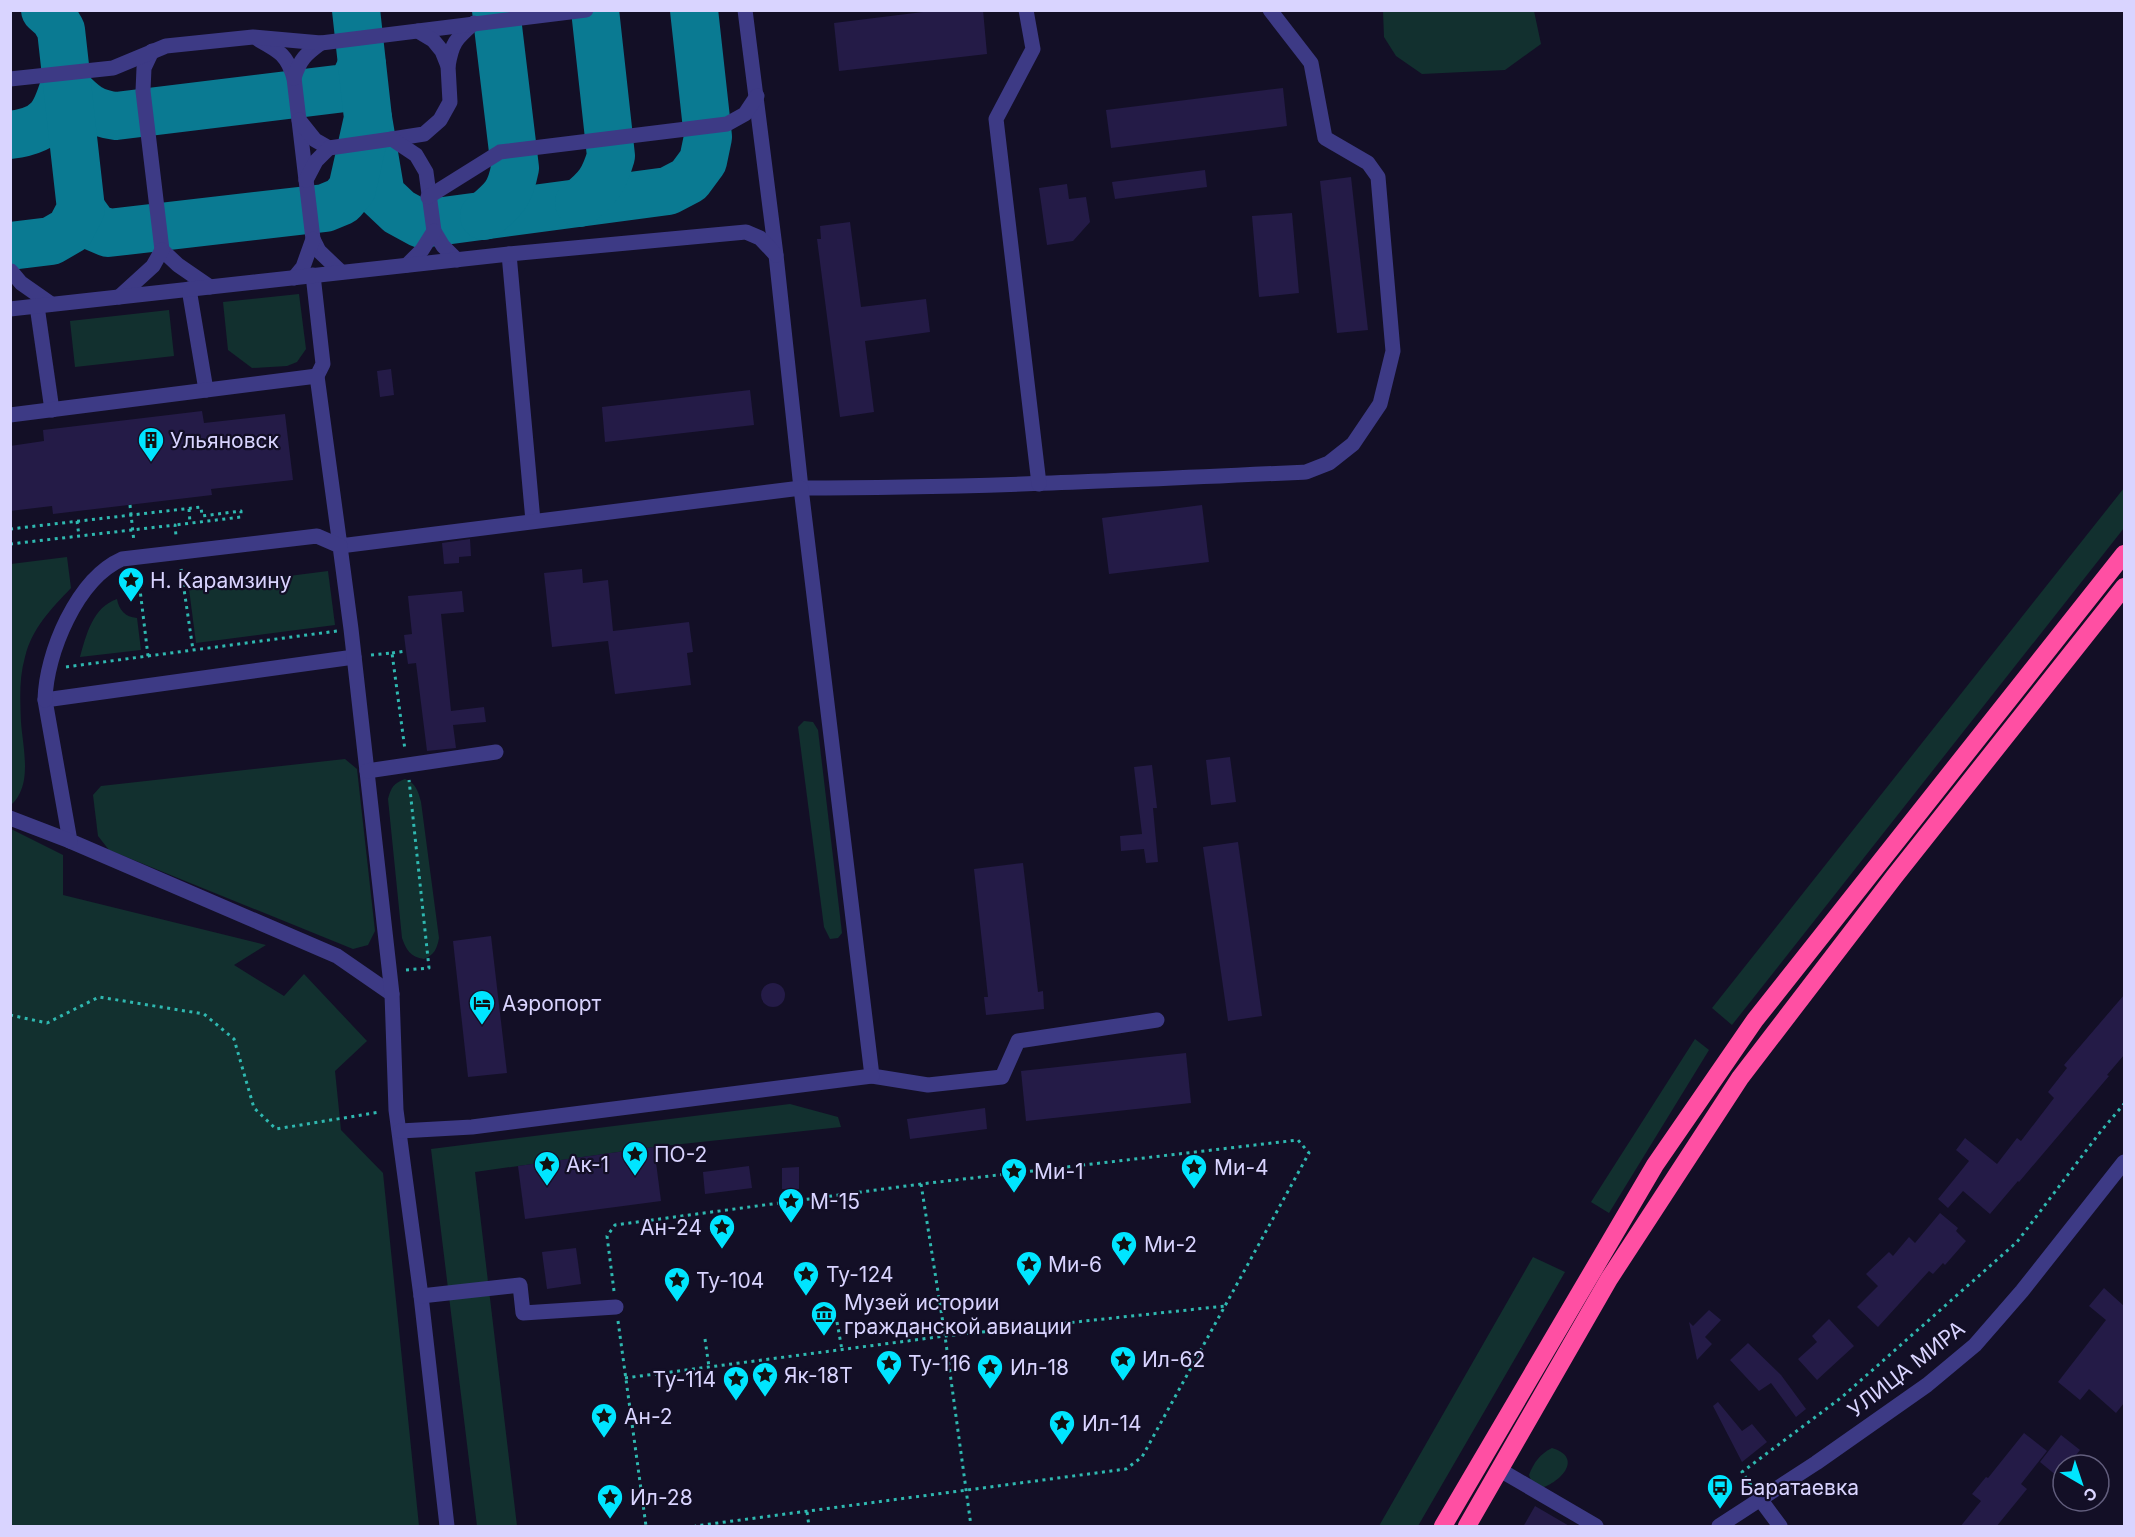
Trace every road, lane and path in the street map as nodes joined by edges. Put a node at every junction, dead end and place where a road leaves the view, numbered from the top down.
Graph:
1 (586, 10) edge
2 (741, 10) edge
3 (746, 10) edge
4 (1026, 10) edge
5 (1270, 10) edge
6 (474, 23) junction
7 (748, 26) junction
8 (418, 31) junction
9 (253, 37) junction
10 (321, 43) junction
11 (152, 51) junction
12 (448, 66) junction
13 (113, 68) junction
14 (294, 78) junction
15 (12, 81) edge
16 (143, 91) junction
17 (758, 96) junction
18 (299, 120) junction
19 (392, 139) junction
20 (329, 148) junction
21 (426, 172) junction
22 (306, 180) junction
23 (446, 186) junction
24 (428, 197) junction
25 (434, 231) junction
26 (313, 239) junction
27 (162, 250) junction
28 (509, 254) junction
29 (776, 255) junction
30 (457, 260) junction
31 (10, 265) edge
32 (406, 265) junction
33 (11, 271) edge
34 (341, 272) junction
35 (313, 275) junction
36 (294, 278) junction
37 (210, 287) junction
38 (189, 289) junction
39 (119, 297) junction
40 (44, 305) junction
41 (10, 309) edge
42 (317, 376) junction
43 (206, 390) junction
44 (52, 410) junction
45 (10, 415) edge
46 (1039, 484) junction
47 (801, 488) junction
48 (130, 505) dead end
49 (189, 509) junction
50 (131, 515) junction
51 (533, 520) junction
52 (77, 521) junction
53 (190, 523) junction
54 (175, 525) junction
55 (10, 529) edge
56 (133, 530) junction
57 (79, 536) junction
58 (10, 544) edge
59 (340, 546) junction
60 (179, 552) junction
61 (2124, 554) edge
62 (136, 557) junction
63 (2124, 587) edge
64 (351, 629) junction
65 (193, 650) junction
66 (406, 651) dead end
67 (392, 653) junction
68 (148, 656) junction
69 (354, 657) junction
70 (48, 669) junction
71 (45, 700) junction
72 (496, 752) dead end
73 (407, 766) junction
74 (367, 771) junction
75 (10, 818) edge
76 (70, 841) junction
77 (390, 972) junction
78 (392, 994) junction
79 (10, 1015) edge
80 (1157, 1020) dead end
81 (872, 1076) junction
82 (2124, 1104) edge
83 (396, 1110) junction
84 (400, 1131) junction
85 (2124, 1162) edge
86 (921, 1184) junction
87 (421, 1296) junction
88 (1225, 1306) junction
89 (616, 1307) junction
90 (837, 1322) dead end
91 (945, 1336) junction
92 (705, 1340) dead end
93 (842, 1350) junction
94 (709, 1367) junction
95 (626, 1378) junction
96 (1500, 1470) junction
97 (966, 1490) junction
98 (1760, 1499) junction
99 (807, 1512) junction
100 (447, 1527) edge
101 (646, 1527) edge
102 (695, 1527) edge
103 (809, 1527) edge
104 (971, 1527) edge
105 (1443, 1527) edge
106 (1467, 1527) edge
107 (1596, 1527) edge
108 (1719, 1527) edge
109 (1780, 1527) edge

1 - 6 street
2 - 7 street
3 - 7 street
4 - 46 street
5 - 46 street
6 - 8 street
6 - 12 street
7 - 17 street
8 - 10 street
8 - 12 street
9 - 10 street
9 - 11 street
9 - 14 street
10 - 14 street
11 - 13 street
11 - 16 street
12 - 19 street
13 - 15 street
13 - 16 street
14 - 18 street
16 - 27 street
17 - 23 street
17 - 29 street
18 - 20 street
18 - 22 street
19 - 20 street
19 - 21 street
20 - 22 street
21 - 23 street
21 - 24 street
22 - 26 street
23 - 24 street
24 - 25 street
25 - 30 street
25 - 32 street
26 - 34 street
26 - 36 street
27 - 37 street
27 - 39 street
28 - 29 street
28 - 30 street
28 - 51 street
29 - 47 street
30 - 32 street
31 - 33 street
32 - 34 street
33 - 40 street
34 - 35 street
35 - 36 street
35 - 42 street
36 - 37 street
37 - 38 street
38 - 39 street
38 - 43 street
39 - 40 street
40 - 41 street
40 - 44 street
42 - 43 street
42 - 59 street
43 - 44 street
44 - 45 street
46 - 47 street
47 - 51 street
47 - 81 street
48 - 50 path
49 - 50 path
49 - 53 path
49 - 53 path
50 - 52 path
50 - 56 path
51 - 59 street
52 - 55 path
52 - 57 path
53 - 54 path
54 - 56 path
54 - 60 path
56 - 57 path
56 - 62 path
57 - 58 path
59 - 60 street
59 - 64 street
60 - 62 street
60 - 65 path
61 - 105 highway
62 - 68 path
62 - 70 street
63 - 96 highway
64 - 65 path
64 - 69 street
65 - 68 path
66 - 67 path
67 - 69 path
67 - 73 path
68 - 70 path
69 - 71 street
69 - 74 street
70 - 71 street
71 - 76 street
72 - 73 street
73 - 74 street
73 - 77 path
74 - 77 street
75 - 76 street
76 - 78 street
77 - 78 street
78 - 83 street
79 - 83 path
80 - 81 street
81 - 84 street
82 - 98 path
83 - 84 street
84 - 87 street
85 - 98 street, УЛИЦА МИРА
86 - 88 path
86 - 89 path
86 - 91 path
87 - 89 street
87 - 100 street
88 - 91 path
88 - 97 path
89 - 95 path
90 - 93 path
91 - 93 path
91 - 97 path
92 - 94 path
93 - 94 path
94 - 95 path
95 - 101 path
96 - 106 highway
96 - 107 street
97 - 99 path
97 - 104 path
98 - 108 street, УЛИЦА МИРА
98 - 109 street
99 - 102 path
99 - 103 path

